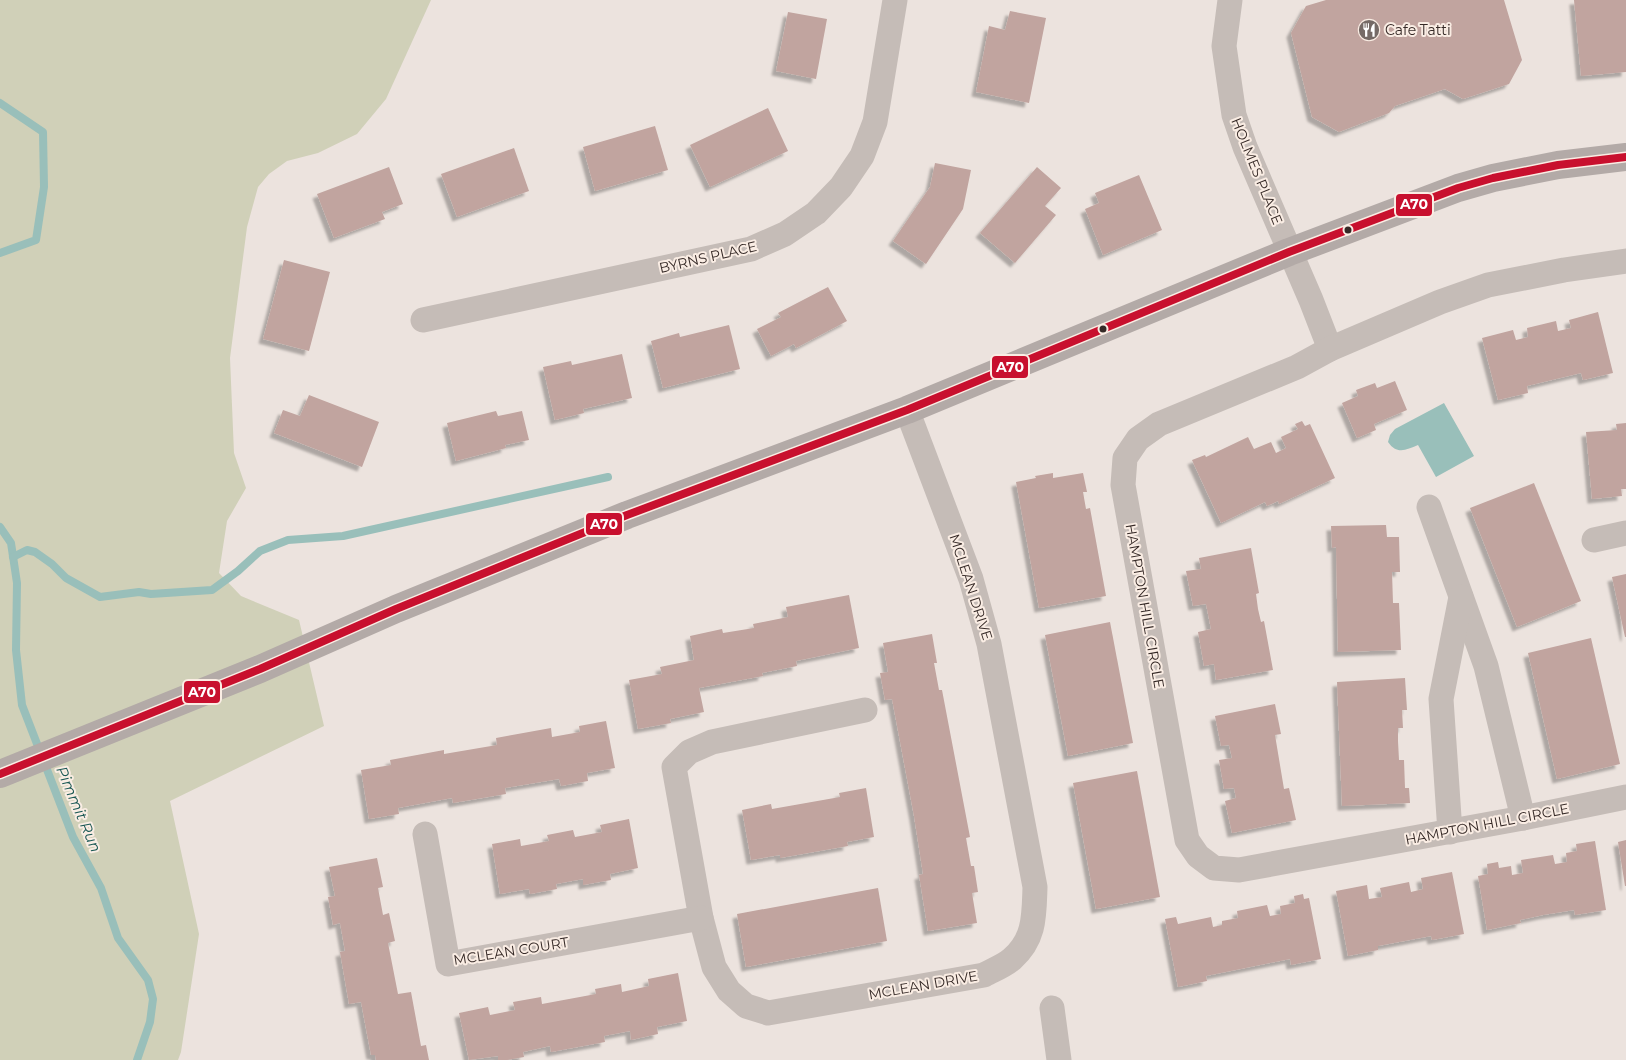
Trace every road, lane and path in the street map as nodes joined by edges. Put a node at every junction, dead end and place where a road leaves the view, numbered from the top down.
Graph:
1 (895, 0) edge
2 (1230, 0) edge
3 (1626, 157) edge
4 (1289, 252) junction
5 (1626, 261) edge
6 (424, 320) dead end
7 (1330, 349) junction
8 (907, 410) junction
9 (1429, 507) dead end
10 (1626, 533) edge
11 (1594, 540) dead end
12 (1461, 597) junction
13 (865, 710) dead end
14 (2, 774) edge
15 (1626, 797) edge
16 (1523, 818) junction
17 (1450, 832) junction
18 (425, 834) dead end
19 (701, 918) junction
20 (1052, 1008) dead end
21 (1058, 1060) edge

1 - 6 street, BYRNS PLACE
2 - 4 street, HOLMES PLACE
3 - 4 main road
4 - 7 street, HOLMES PLACE
4 - 8 main road
5 - 7 street, HAMPTON HILL CIRCLE
7 - 17 street, HAMPTON HILL CIRCLE
8 - 14 main road
8 - 19 street, MCLEAN DRIVE
9 - 12 street
10 - 11 street
12 - 16 street
12 - 17 street
13 - 19 street, MCLEAN DRIVE
15 - 16 street, HAMPTON HILL CIRCLE
16 - 17 street, HAMPTON HILL CIRCLE
18 - 19 street, MCLEAN COURT
20 - 21 street

